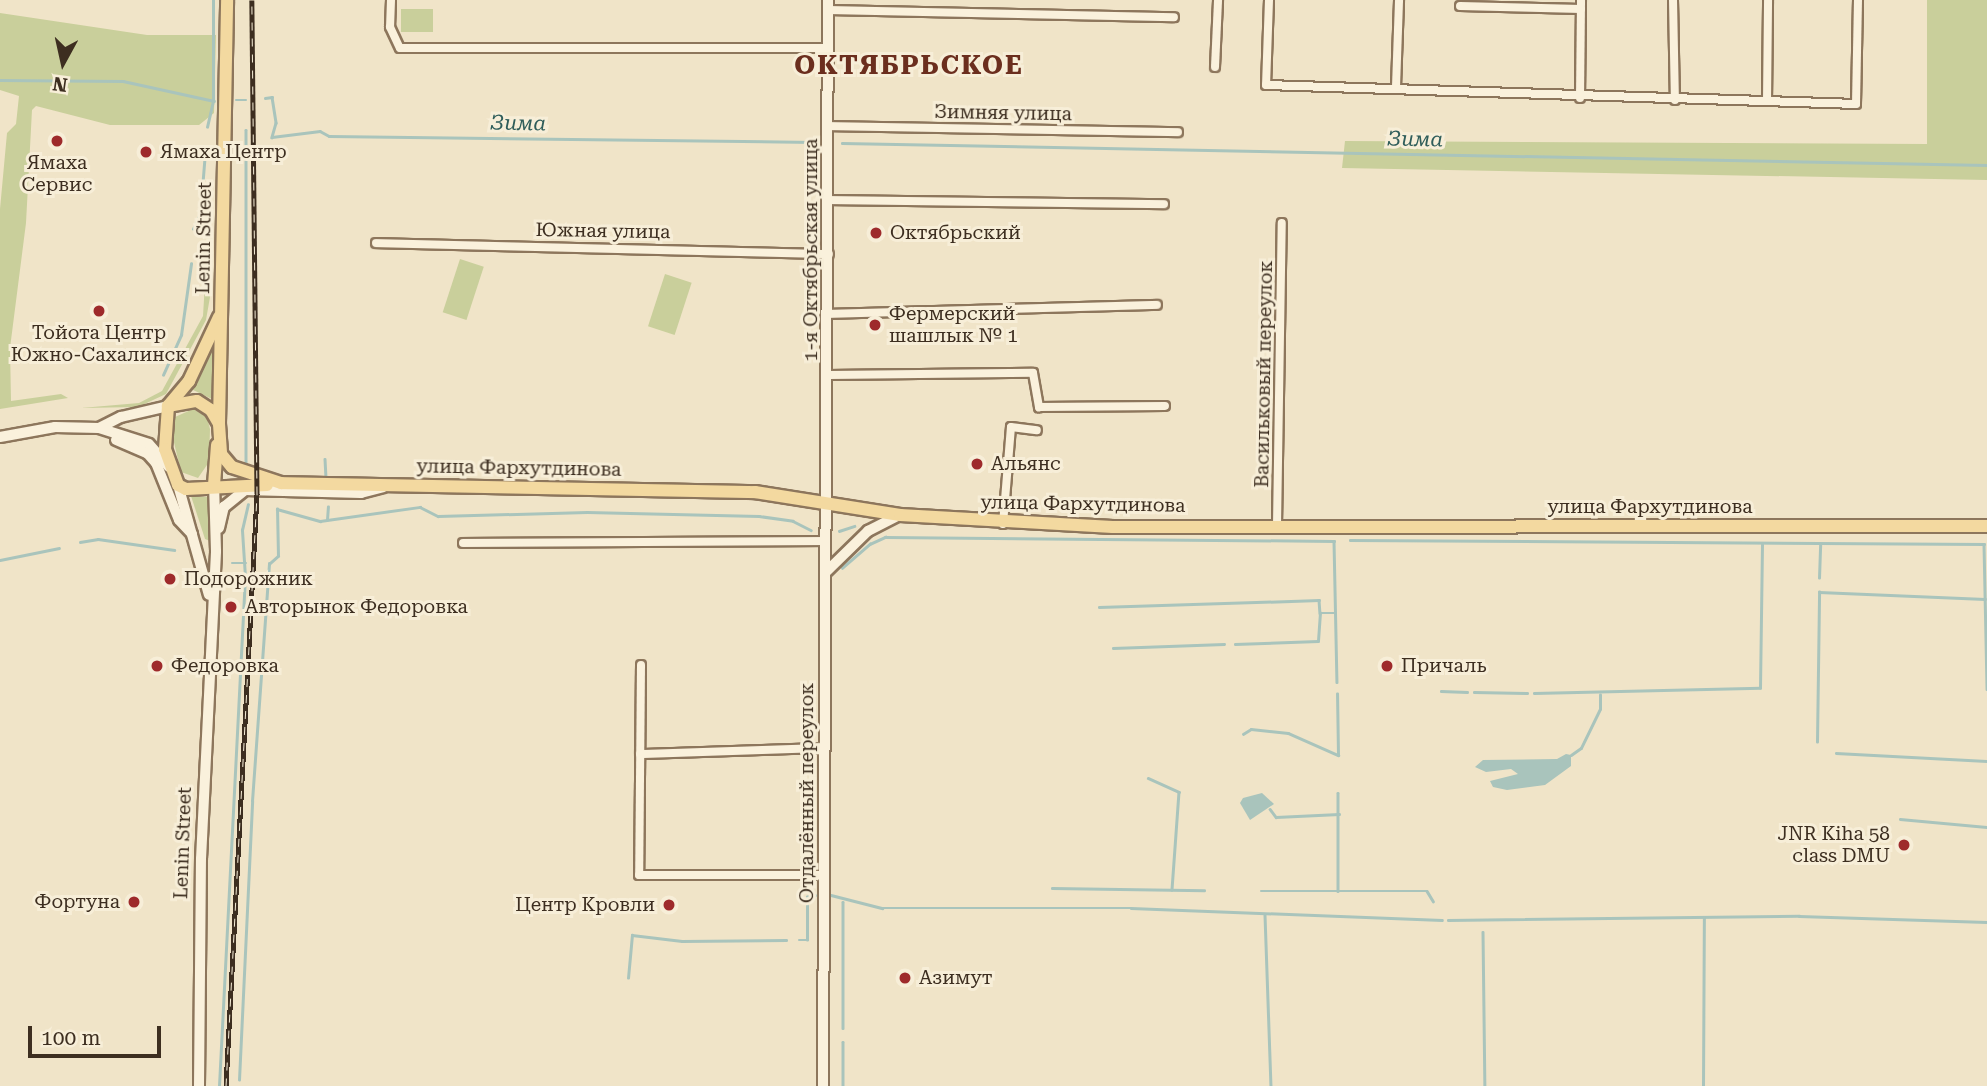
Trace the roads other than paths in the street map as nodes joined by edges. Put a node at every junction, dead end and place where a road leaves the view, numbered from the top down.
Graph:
1 (227, 0) edge
2 (391, 0) edge
3 (1218, 0) edge
4 (1269, 0) edge
5 (1399, 0) edge
6 (1673, 0) edge
7 (1768, 0) edge
8 (1858, 0) edge
9 (1581, 4) edge
10 (828, 5) edge
11 (1460, 6) dead end
12 (1174, 17) dead end
13 (828, 48) junction
14 (1215, 66) dead end
15 (1396, 87) junction
16 (1580, 98) junction
17 (1675, 100) junction
18 (1767, 101) junction
19 (828, 126) junction
20 (1178, 132) dead end
21 (829, 200) junction
22 (1164, 204) dead end
23 (1282, 223) dead end
24 (376, 243) dead end
25 (829, 254) junction
26 (1157, 306) dead end
27 (222, 309) junction
28 (829, 314) junction
29 (829, 375) junction
30 (168, 406) junction
31 (1165, 406) dead end
32 (219, 424) junction
33 (100, 428) junction
34 (1037, 430) dead end
35 (0, 437) edge
36 (171, 469) junction
37 (281, 483) junction
38 (178, 485) junction
39 (214, 485) junction
40 (390, 486) junction
41 (826, 500) junction
42 (900, 515) junction
43 (1003, 524) junction
44 (1277, 525) junction
45 (1987, 526) edge
46 (192, 534) junction
47 (825, 541) junction
48 (463, 542) dead end
49 (216, 551) junction
50 (826, 572) junction
51 (211, 601) junction
52 (641, 665) dead end
53 (825, 748) junction
54 (640, 754) junction
55 (824, 875) junction
56 (199, 1086) edge
57 (823, 1086) edge

1 - 27 main road, Lenin Street
2 - 13 street
3 - 14 street
4 - 15 street
5 - 15 street
6 - 17 street
7 - 18 street
8 - 18 street
9 - 11 street
9 - 16 street
10 - 12 street
10 - 13 main road, 1-я Октябрьская улица
13 - 19 main road, 1-я Октябрьская улица
15 - 16 street
16 - 17 street
17 - 18 street
19 - 20 street, Зимняя улица
19 - 21 main road, 1-я Октябрьская улица
21 - 22 street
21 - 25 main road, 1-я Октябрьская улица
23 - 44 street, Васильковый переулок
24 - 25 street, Южная улица
25 - 28 main road, 1-я Октябрьская улица
26 - 28 street
27 - 30 main road, Lenin Street
27 - 32 main road, Lenin Street
28 - 29 main road, 1-я Октябрьская улица
29 - 31 street
29 - 41 main road, 1-я Октябрьская улица
30 - 32 main road
30 - 33 main road
30 - 36 main road
32 - 37 main road, улица Фархутдинова
32 - 39 main road
33 - 35 main road
33 - 36 main road
33 - 46 main road
34 - 43 street
36 - 38 main road
37 - 39 main road
37 - 40 main road, улица Фархутдинова
38 - 39 main road
38 - 46 main road, Lenin Street
39 - 49 main road, Lenin Street
40 - 41 main road, улица Фархутдинова
40 - 49 main road
41 - 42 main road, улица Фархутдинова
41 - 47 main road, Отдалённый переулок
42 - 43 main road, улица Фархутдинова
42 - 50 main road
43 - 44 main road, улица Фархутдинова
44 - 45 main road, улица Фархутдинова
46 - 51 main road, Lenin Street
47 - 48 street
47 - 50 main road, Отдалённый переулок
49 - 51 main road, Lenin Street
50 - 53 main road, Отдалённый переулок
51 - 56 main road, Lenin Street
52 - 54 street
53 - 54 street
53 - 55 main road, Отдалённый переулок
54 - 55 street
55 - 57 main road, Отдалённый переулок

